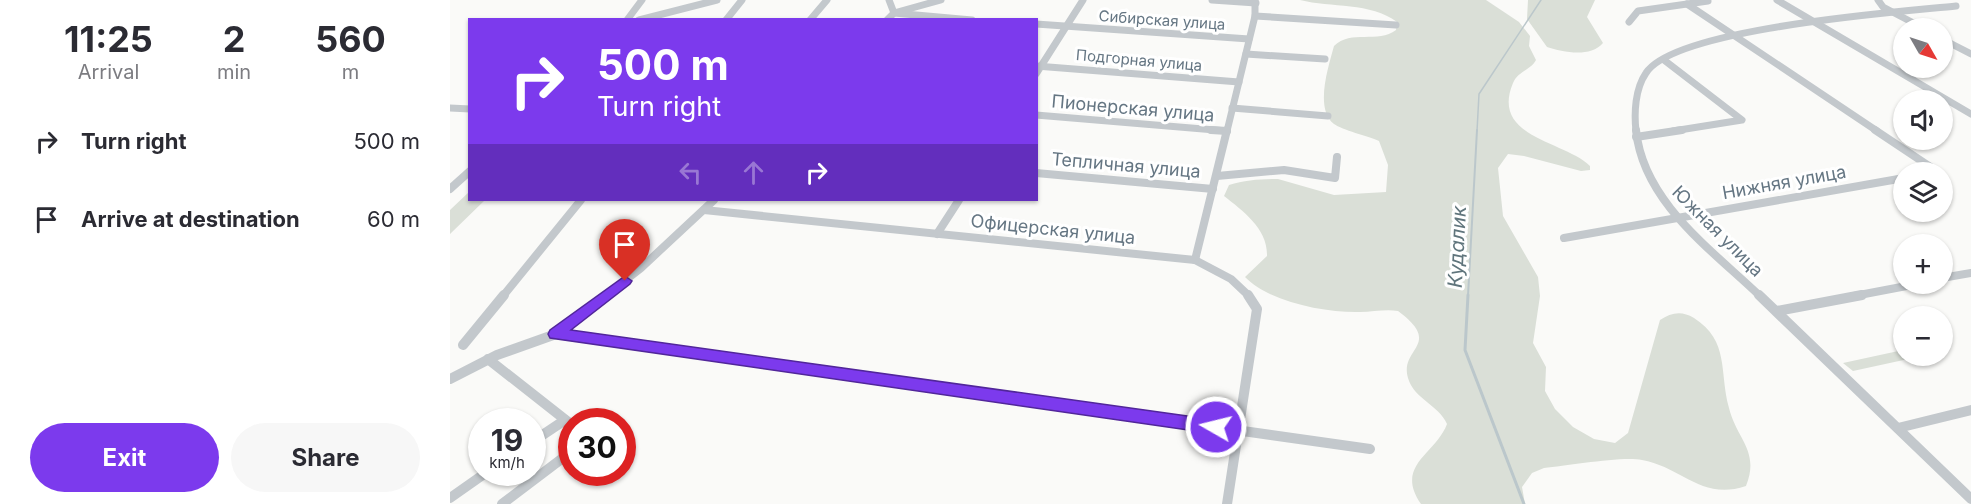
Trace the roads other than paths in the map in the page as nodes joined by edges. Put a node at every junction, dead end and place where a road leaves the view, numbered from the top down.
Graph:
1 (642, 0) edge
2 (717, 0) edge
3 (742, 0) edge
4 (827, 0) edge
5 (889, 0) edge
6 (941, 0) edge
7 (1083, 0) edge
8 (1212, 0) edge
9 (1777, 0) edge
10 (1878, 0) edge
11 (1256, 1) edge
12 (1708, 1) edge
13 (1687, 4) junction
14 (1956, 6) dead end
15 (1894, 13) junction
16 (894, 14) junction
17 (1255, 16) junction
18 (628, 18) edge
19 (647, 18) edge
20 (728, 18) edge
21 (812, 18) edge
22 (889, 18) edge
23 (946, 18) edge
24 (1904, 18) edge
25 (1629, 22) dead end
26 (1817, 23) junction
27 (1038, 24) edge
28 (1396, 24) dead end
29 (1068, 27) junction
30 (1733, 34) junction
31 (1249, 39) junction
32 (1953, 44) edge
33 (1970, 53) edge
34 (1246, 54) junction
35 (1325, 59) dead end
36 (1664, 60) junction
37 (1039, 66) edge
38 (1239, 82) junction
39 (450, 108) edge
40 (1232, 108) junction
41 (468, 109) edge
42 (1971, 114) edge
43 (1038, 115) edge
44 (1328, 116) dead end
45 (1227, 131) junction
46 (1636, 136) junction
47 (1337, 158) dead end
48 (1923, 162) edge
49 (468, 173) edge
50 (1038, 173) edge
51 (1216, 176) junction
52 (1893, 180) edge
53 (450, 189) edge
54 (1213, 189) junction
55 (580, 201) edge
56 (713, 201) edge
57 (958, 201) edge
58 (704, 210) junction
59 (1679, 217) junction
60 (938, 234) junction
61 (1564, 238) dead end
62 (1195, 260) junction
63 (1971, 273) edge
64 (1953, 276) edge
65 (1893, 289) edge
66 (1777, 311) junction
67 (556, 334) junction
68 (463, 345) dead end
69 (488, 359) junction
70 (450, 378) edge
71 (1971, 410) edge
72 (558, 414) edge
73 (1898, 428) junction
74 (1240, 430) junction
75 (1370, 449) dead end
76 (558, 462) edge
77 (468, 486) edge
78 (450, 498) edge
79 (1971, 499) edge
80 (502, 504) edge
81 (1227, 504) edge

1 - 18 street
2 - 19 street
3 - 20 street
4 - 21 street
5 - 16 street
6 - 16 street
7 - 29 street
8 - 11 street
9 - 26 street
10 - 15 street
11 - 17 street
12 - 13 street
13 - 25 street
13 - 30 street
14 - 15 street, Южная улица
15 - 24 street
15 - 26 street, Южная улица
16 - 22 street
16 - 23 street
17 - 28 street
17 - 31 street
26 - 30 street, Южная улица
26 - 42 street
27 - 29 street, Сибирская улица
29 - 31 street, Сибирская улица
29 - 37 street
30 - 36 street, Южная улица
30 - 48 street
31 - 34 street
32 - 33 street
34 - 35 street
34 - 38 street
36 - 46 street, Южная улица
36 - 46 street
37 - 38 street, Подгорная улица
38 - 40 street
39 - 41 street
40 - 44 street
40 - 45 street
43 - 45 street, Пионерская улица
45 - 51 street
46 - 59 street, Южная улица
47 - 51 street
49 - 53 street
50 - 54 street, Тепличная улица
51 - 54 street
52 - 59 street, Нижняя улица
54 - 62 street
55 - 68 street
56 - 58 street
57 - 60 street
58 - 60 street, Офицерская улица
58 - 67 street
59 - 61 street, Нижняя улица
59 - 66 street, Южная улица
60 - 62 street, Офицерская улица
62 - 74 street, Офицерская улица
63 - 64 street
65 - 66 street
66 - 73 street, Южная улица
67 - 69 street
67 - 74 street
69 - 70 street
69 - 72 street
71 - 73 street
73 - 79 street, Южная улица
74 - 75 street
74 - 81 street, Офицерская улица
76 - 80 street
77 - 78 street

